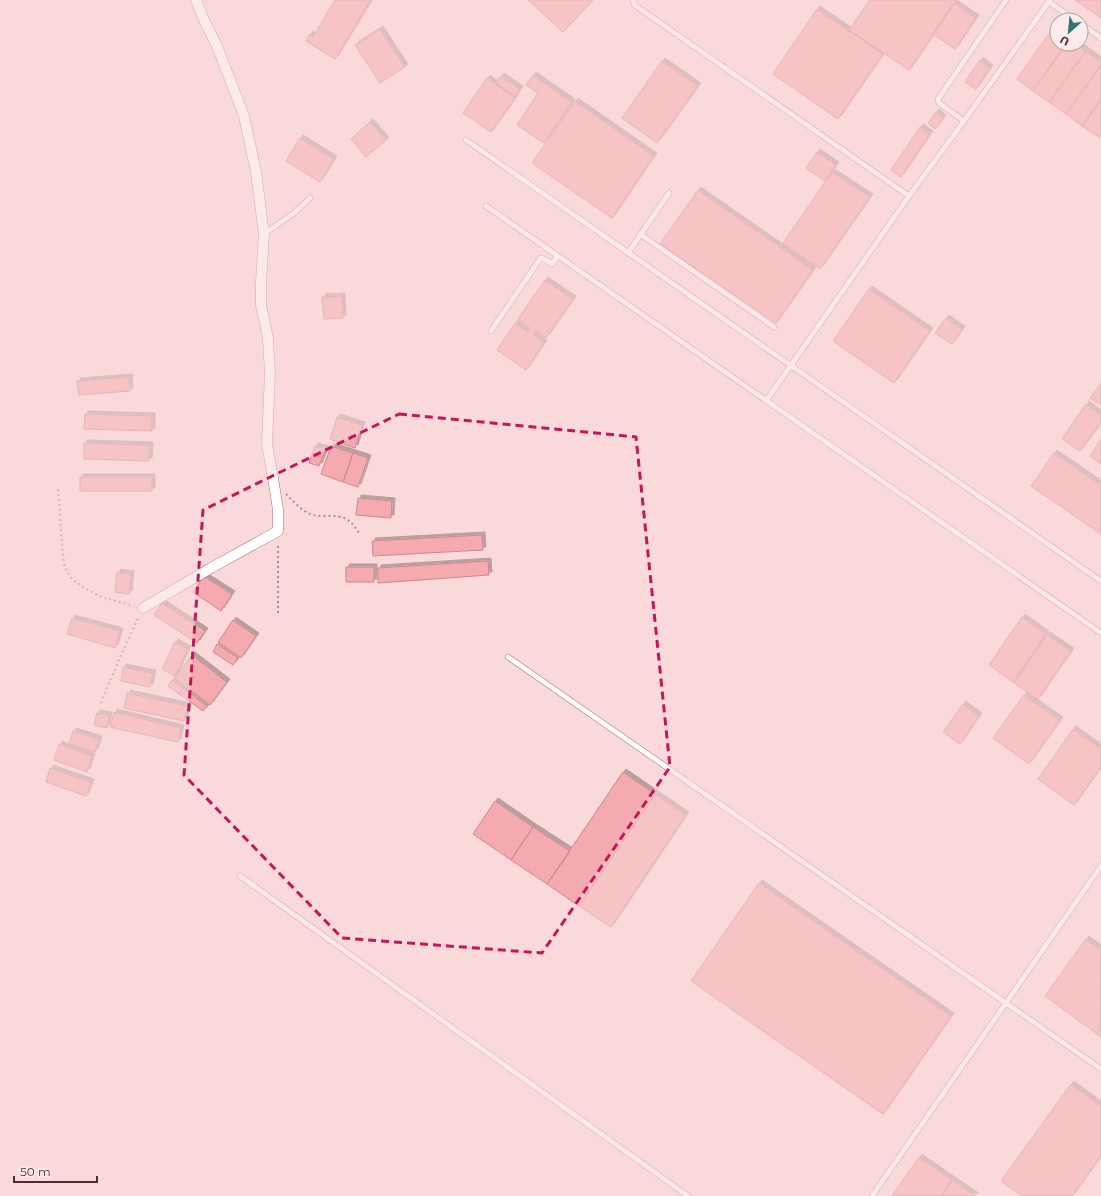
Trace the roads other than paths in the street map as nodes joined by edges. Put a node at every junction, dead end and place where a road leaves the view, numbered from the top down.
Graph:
1 (196, 0) edge
2 (633, 0) edge
3 (1006, 0) edge
4 (1050, 1) edge
5 (1064, 12) edge
6 (1089, 30) edge
7 (1101, 38) edge
8 (964, 121) junction
9 (466, 140) dead end
10 (669, 192) dead end
11 (908, 196) junction
12 (310, 198) dead end
13 (486, 206) dead end
14 (264, 234) junction
15 (640, 234) junction
16 (628, 253) junction
17 (558, 256) junction
18 (774, 327) dead end
19 (492, 331) dead end
20 (790, 365) junction
21 (766, 400) junction
22 (1101, 581) edge
23 (143, 608) road end
24 (1101, 633) edge
25 (508, 657) dead end
26 (1101, 866) edge
27 (240, 876) dead end
28 (1006, 1003) junction
29 (1101, 1069) edge
30 (688, 1196) edge
31 (872, 1196) edge

1 - 14 street
2 - 11 lane
3 - 8 lane
4 - 5 lane
4 - 8 lane
6 - 7 lane
8 - 11 lane
9 - 16 lane
10 - 15 lane
11 - 20 lane
12 - 14 lane
13 - 17 lane
14 - 23 street
15 - 16 lane
15 - 18 lane
16 - 20 lane
17 - 19 lane
17 - 21 lane
20 - 21 lane
20 - 22 lane
21 - 24 lane
25 - 28 lane
26 - 28 lane
27 - 30 lane
28 - 29 lane
28 - 31 lane

